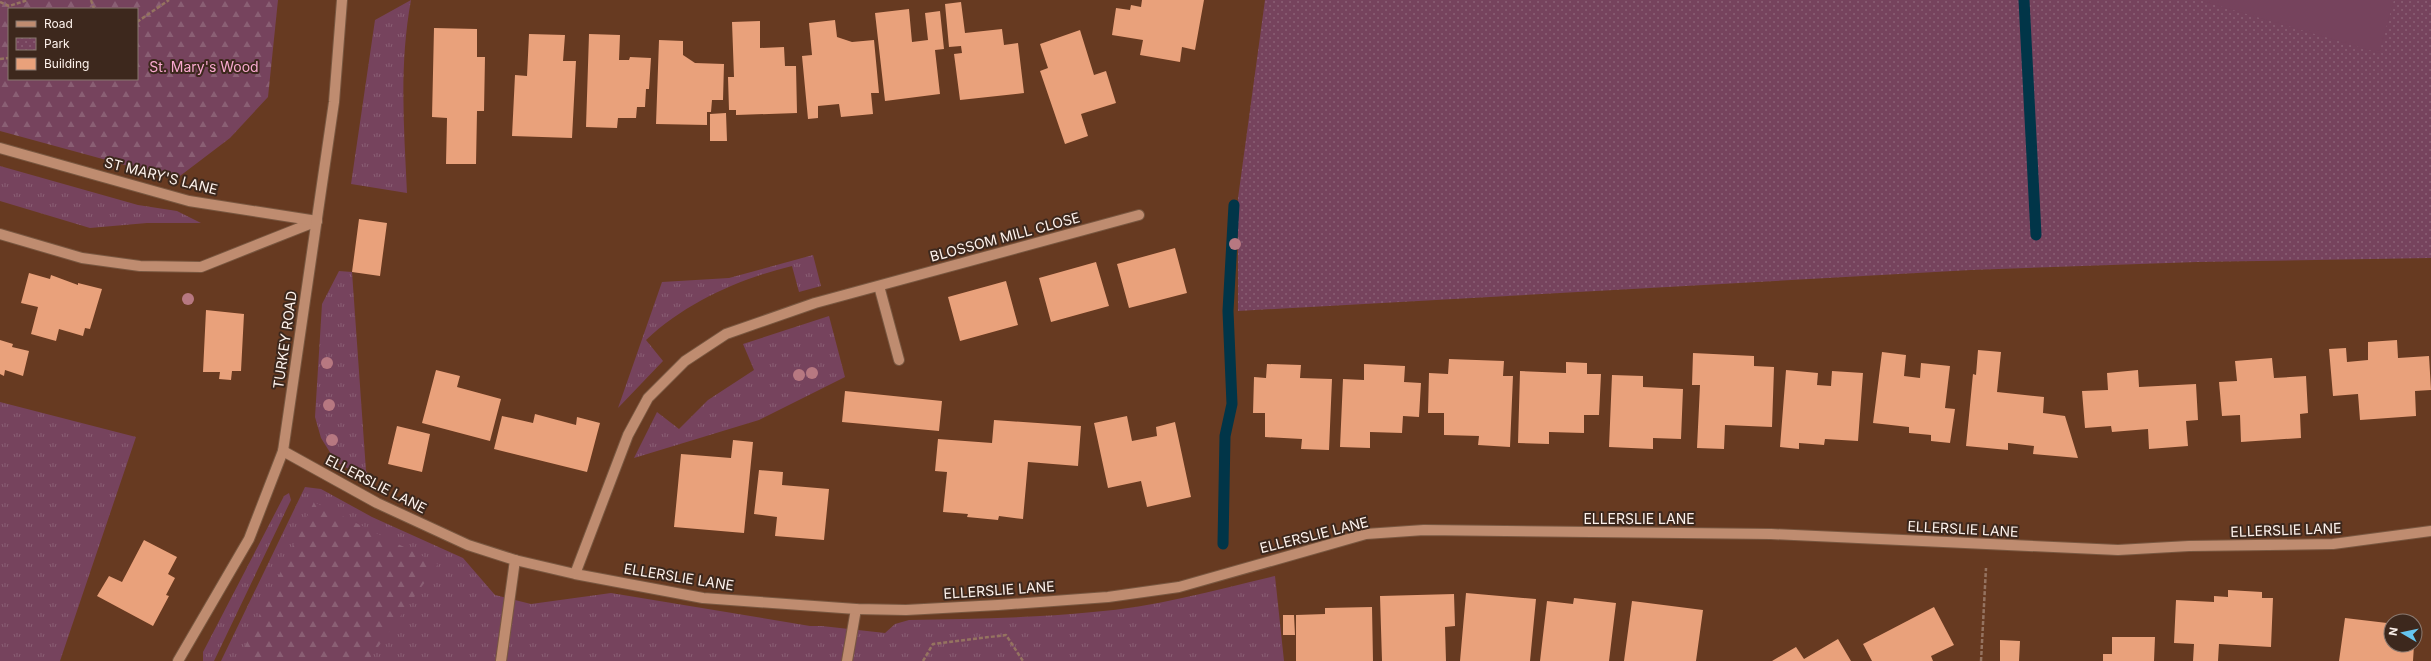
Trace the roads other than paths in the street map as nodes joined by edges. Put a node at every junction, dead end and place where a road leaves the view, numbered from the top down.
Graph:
1 (342, 0) edge
2 (0, 148) edge
3 (1139, 215) dead end
4 (317, 221) junction
5 (0, 234) edge
6 (878, 286) junction
7 (899, 360) dead end
8 (283, 451) junction
9 (2431, 531) edge
10 (514, 560) junction
11 (574, 574) junction
12 (856, 609) junction
13 (178, 661) edge
14 (501, 661) edge
15 (847, 661) edge

1 - 4 street, TURKEY ROAD
2 - 4 street, ST MARY'S LANE
3 - 6 street, BLOSSOM MILL CLOSE
4 - 5 street
4 - 8 street, TURKEY ROAD
6 - 7 street
6 - 11 street, BLOSSOM MILL CLOSE
8 - 10 street, ELLERSLIE LANE
8 - 13 street, TURKEY ROAD
9 - 12 street, ELLERSLIE LANE
10 - 11 street, ELLERSLIE LANE
10 - 14 street
11 - 12 street, ELLERSLIE LANE
12 - 15 street

